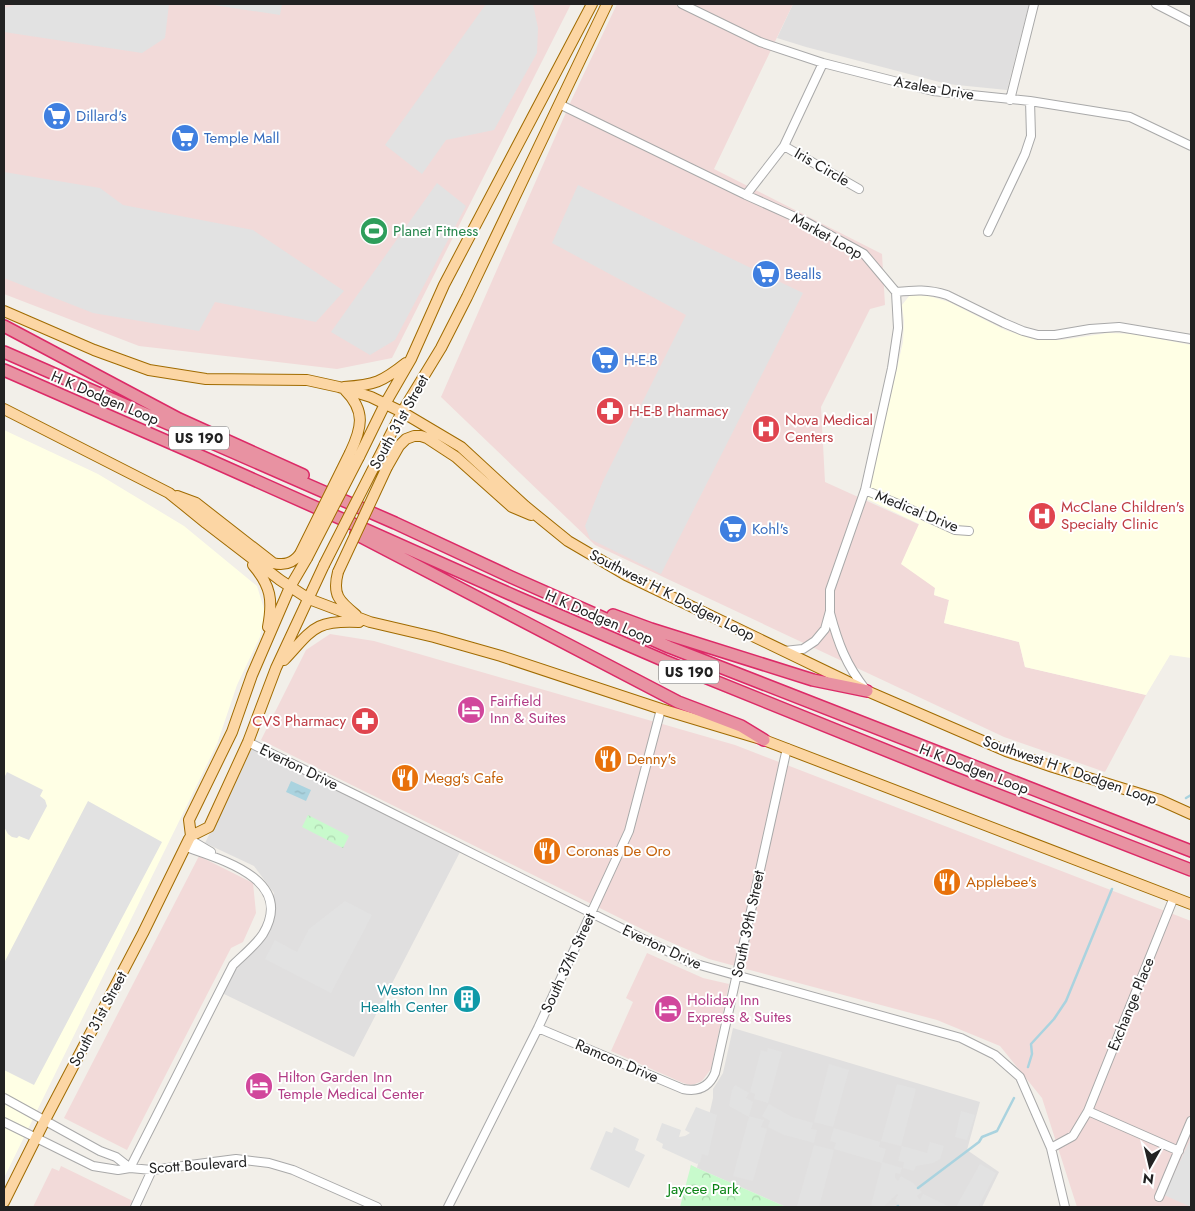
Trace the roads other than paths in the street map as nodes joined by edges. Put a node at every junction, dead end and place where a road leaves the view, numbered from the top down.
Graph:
1 (592, 4) edge
2 (607, 4) edge
3 (682, 4) edge
4 (1034, 4) edge
5 (1156, 4) edge
6 (1191, 22) edge
7 (823, 63) junction
8 (1010, 100) junction
9 (1030, 101) junction
10 (559, 104) junction
11 (784, 146) junction
12 (1191, 146) edge
13 (859, 189) dead end
14 (746, 195) junction
15 (988, 232) dead end
16 (896, 292) junction
17 (4, 311) edge
18 (4, 326) edge
19 (1191, 339) edge
20 (4, 352) edge
21 (411, 359) junction
22 (4, 370) edge
23 (341, 388) junction
24 (385, 404) junction
25 (4, 409) edge
26 (402, 412) junction
27 (196, 454) junction
28 (355, 455) junction
29 (864, 490) junction
30 (169, 493) junction
31 (541, 519) junction
32 (395, 524) junction
33 (969, 531) dead end
34 (237, 547) junction
35 (304, 556) junction
36 (511, 577) junction
37 (290, 587) junction
38 (309, 599) junction
39 (830, 611) junction
40 (365, 621) junction
41 (783, 651) junction
42 (276, 668) junction
43 (252, 675) junction
44 (867, 691) junction
45 (661, 709) junction
46 (764, 740) junction
47 (248, 742) junction
48 (787, 748) junction
49 (1191, 814) edge
50 (189, 840) junction
51 (1191, 851) edge
52 (1191, 870) edge
53 (1174, 897) junction
54 (1191, 904) edge
55 (591, 913) junction
56 (737, 977) junction
57 (538, 1028) junction
58 (696, 1090) joint
59 (4, 1098) edge
60 (1088, 1111) junction
61 (45, 1120) junction
62 (1191, 1121) edge
63 (4, 1122) edge
64 (36, 1138) junction
65 (1051, 1148) junction
66 (1179, 1151) junction
67 (130, 1168) junction
68 (152, 1170) junction
69 (1159, 1197) dead end
70 (4, 1202) edge
71 (135, 1207) edge
72 (377, 1207) edge
73 (448, 1207) edge
74 (1065, 1207) edge

1 - 21 main road, South 31st Street
2 - 10 main road, South 31st Street
3 - 7 street, Azalea Drive
4 - 8 street
5 - 6 street
7 - 8 street, Azalea Drive
7 - 11 street
8 - 9 street, Azalea Drive
9 - 12 street, Azalea Drive
9 - 15 street
10 - 14 street, Market Loop
10 - 26 main road, South 31st Street
11 - 13 street, Iris Circle
11 - 14 street
14 - 16 street, Market Loop
16 - 19 street
16 - 29 street
17 - 23 main road, Southwest H K Dodgen Loop
18 - 32 highway
20 - 32 highway, H K Dodgen Loop / US 190
21 - 23 main road
21 - 24 main road, South 31st Street
22 - 27 highway, H K Dodgen Loop / US 190
23 - 24 main road, Southwest H K Dodgen Loop
23 - 28 main road
24 - 26 main road, Southwest H K Dodgen Loop
24 - 28 main road, South 31st Street
25 - 30 main road
26 - 31 main road, Southwest H K Dodgen Loop
26 - 38 main road, South 31st Street, bridge
27 - 46 highway
27 - 52 highway, H K Dodgen Loop / US 190
28 - 35 main road, South 31st Street, bridge
29 - 33 street, Medical Drive
29 - 39 street
30 - 34 main road
30 - 35 main road
31 - 40 main road, bridge
31 - 41 main road, Southwest H K Dodgen Loop
32 - 36 highway, H K Dodgen Loop / US 190
34 - 37 main road
34 - 43 main road
35 - 37 main road, South 31st Street
36 - 44 highway
36 - 51 highway, H K Dodgen Loop / US 190
37 - 38 main road
37 - 43 main road, South 31st Street
38 - 40 main road
38 - 42 main road, South 31st Street
39 - 41 street
39 - 44 street
40 - 42 main road
40 - 45 main road
41 - 44 main road, Southwest H K Dodgen Loop
42 - 47 main road, South 31st Street
43 - 50 main road, South 31st Street
44 - 49 main road, Southwest H K Dodgen Loop
45 - 46 main road
45 - 55 street, South 37th Street
46 - 48 main road
47 - 50 main road, South 31st Street
47 - 55 street, Everton Drive
48 - 53 main road
48 - 56 street, South 39th Street
50 - 61 main road, South 31st Street
50 - 67 street
53 - 54 main road
53 - 60 street, Exchange Place
55 - 56 street, Everton Drive
55 - 57 street, South 37th Street
56 - 58 street, South 39th Street
56 - 65 street, Everton Drive
57 - 58 street, Ramcon Drive
57 - 73 street, South 37th Street
59 - 61 street, Scott Boulevard
60 - 65 street, Exchange Place
60 - 66 street
61 - 64 main road, South 31st Street
61 - 67 street, Scott Boulevard
62 - 66 street
63 - 64 street, Scott Boulevard
64 - 67 street, Scott Boulevard
64 - 70 main road, South 31st Street
65 - 74 street, Everton Drive
66 - 69 street
67 - 68 street, Scott Boulevard
68 - 71 street
68 - 72 street, Scott Boulevard

